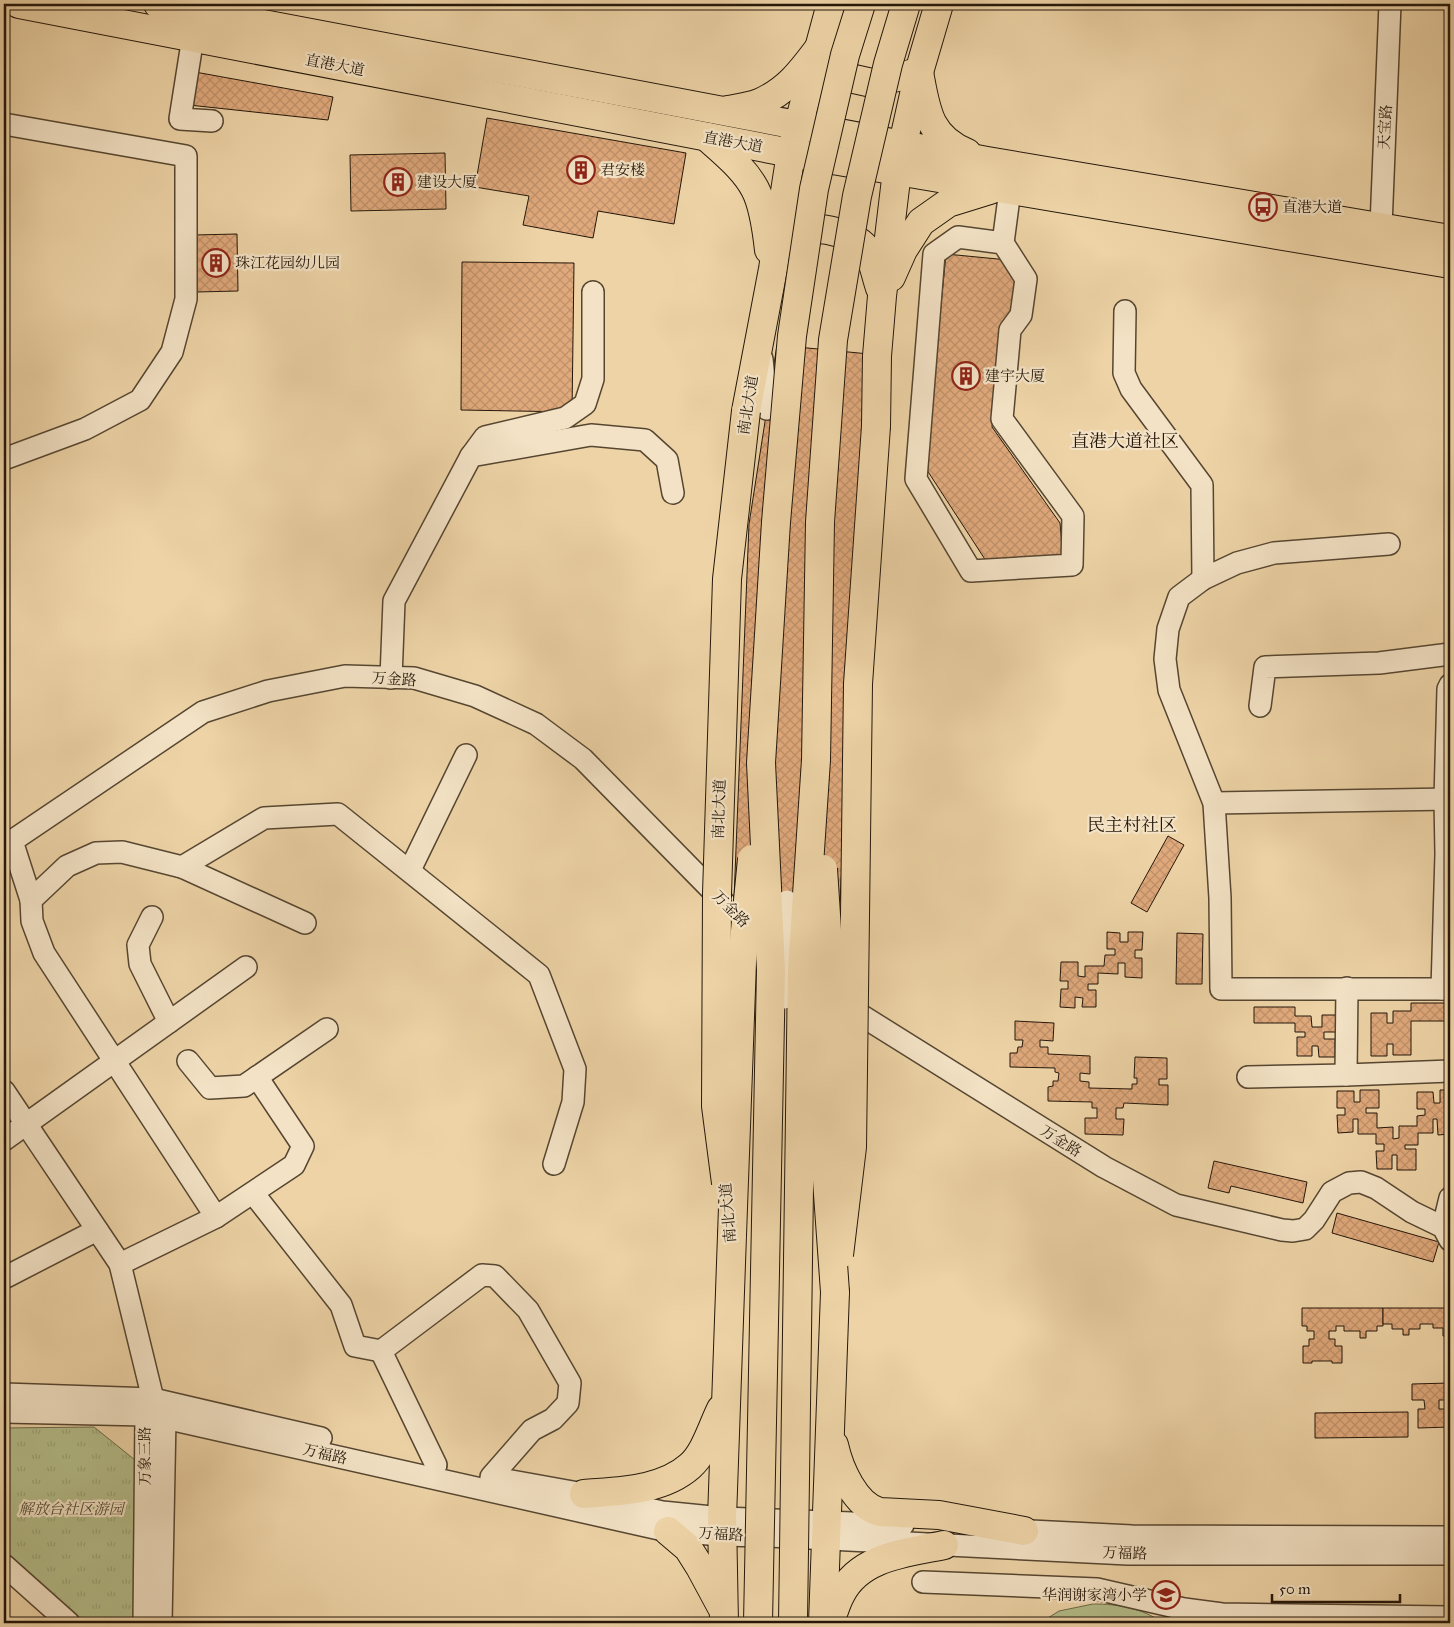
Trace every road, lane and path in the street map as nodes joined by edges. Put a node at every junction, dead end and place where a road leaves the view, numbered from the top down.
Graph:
1 (19, 4) edge
2 (158, 4) edge
3 (831, 4) edge
4 (861, 4) edge
5 (906, 4) edge
6 (939, 4) edge
7 (1390, 4) edge
8 (192, 37) junction
9 (819, 48) junction
10 (919, 72) junction
11 (719, 112) junction
12 (212, 122) dead end
13 (4, 124) edge
14 (798, 126) junction
15 (707, 138) junction
16 (902, 145) junction
17 (791, 153) junction
18 (987, 161) junction
19 (897, 171) junction
20 (1003, 189) junction
21 (1378, 238) junction
22 (1450, 239) edge
23 (1003, 243) junction
24 (1450, 264) edge
25 (773, 268) junction
26 (594, 292) dead end
27 (882, 296) junction
28 (1125, 311) dead end
29 (470, 456) junction
30 (4, 459) edge
31 (673, 492) dead end
32 (1389, 544) dead end
33 (1203, 579) junction
34 (1450, 654) edge
35 (391, 678) junction
36 (1450, 685) edge
37 (1260, 706) dead end
38 (466, 755) dead end
39 (816, 760) junction
40 (761, 763) junction
41 (1448, 799) edge
42 (1214, 802) junction
43 (8, 842) edge
44 (182, 867) junction
45 (410, 870) junction
46 (31, 900) junction
47 (152, 917) dead end
48 (305, 923) dead end
49 (246, 967) dead end
50 (792, 972) junction
51 (1347, 988) junction
52 (1446, 989) edge
53 (169, 1022) junction
54 (327, 1029) dead end
55 (114, 1061) junction
56 (188, 1061) dead end
57 (1450, 1071) edge
58 (1346, 1075) junction
59 (258, 1077) junction
60 (1248, 1077) dead end
61 (4, 1091) edge
62 (26, 1124) junction
63 (4, 1140) edge
64 (554, 1164) dead end
65 (252, 1193) junction
66 (1450, 1198) edge
67 (216, 1218) junction
68 (97, 1230) junction
69 (1447, 1233) edge
70 (732, 1234) junction
71 (120, 1264) junction
72 (4, 1278) edge
73 (835, 1292) junction
74 (381, 1351) junction
75 (4, 1398) edge
76 (726, 1399) junction
77 (155, 1410) junction
78 (830, 1425) junction
79 (436, 1464) junction
80 (491, 1477) junction
81 (584, 1494) junction
82 (770, 1520) junction
83 (722, 1527) junction
84 (668, 1531) junction
85 (826, 1531) junction
86 (1024, 1531) junction
87 (1450, 1538) edge
88 (944, 1545) junction
89 (1450, 1554) edge
90 (4, 1564) edge
91 (923, 1582) dead end
92 (724, 1617) edge
93 (1450, 1617) edge
94 (69, 1623) edge
95 (144, 1623) edge
96 (161, 1623) edge
97 (758, 1623) edge
98 (793, 1623) edge
99 (823, 1623) edge
100 (830, 1623) edge

1 - 8 main road, 直港大道
2 - 11 main road, 直港大道
3 - 9 main road, 南北大道
4 - 40 main road, bridge
5 - 39 main road, bridge
6 - 10 main road
7 - 21 street, 天宝路
8 - 12 street
8 - 15 main road, 直港大道
9 - 10 main road
9 - 11 main road
9 - 14 main road, 南北大道
10 - 16 main road
10 - 18 main road
11 - 14 main road, 直港大道
13 - 30 street
14 - 16 main road, 直港大道
14 - 17 main road, 南北大道
15 - 17 main road, 直港大道
15 - 25 main road
16 - 18 main road, 直港大道
16 - 19 main road
17 - 19 main road, 直港大道
17 - 25 main road, 南北大道
18 - 21 main road, 直港大道
19 - 20 main road, 直港大道
19 - 27 main road
20 - 21 main road, 直港大道
20 - 23 street
20 - 27 main road
21 - 22 main road, 直港大道
21 - 24 main road, 直港大道
23 - 23 street
25 - 27 main road
25 - 70 main road, 南北大道, bridge
26 - 29 street
27 - 73 main road, bridge
28 - 33 street
29 - 31 street
29 - 35 street
32 - 33 street
33 - 42 street
34 - 37 street
35 - 43 street, 万金路
35 - 50 street, 万金路
36 - 41 street
38 - 45 street
39 - 73 main road, bridge
39 - 98 main road, bridge
40 - 70 main road, bridge
40 - 97 main road, bridge
41 - 42 street
41 - 52 street
42 - 51 street
43 - 46 street
44 - 45 street
44 - 46 street
44 - 48 street
45 - 64 street
46 - 55 street
47 - 53 street
49 - 53 street
50 - 69 street, 万金路
50 - 82 street, bridge
51 - 52 street
51 - 58 street
53 - 55 street
54 - 59 street
55 - 62 street
55 - 67 street
56 - 59 street
57 - 58 street
58 - 60 street
59 - 65 street
61 - 62 street
62 - 63 street
62 - 68 street
65 - 67 street
65 - 74 street
66 - 69 street
67 - 71 street
68 - 71 street
68 - 72 street
70 - 76 main road, 南北大道
71 - 77 street
73 - 78 main road
74 - 79 street
74 - 80 street
75 - 77 street, 万福路
76 - 81 main road
76 - 83 main road, 南北大道
77 - 79 street, 万福路
77 - 84 street, 万福路
77 - 95 street, 万象三路
77 - 96 street, 万象三路
78 - 85 main road
78 - 86 main road
79 - 80 street, 万福路
80 - 81 street, 万福路
81 - 83 street, 万福路
82 - 83 street, 万福路
82 - 85 street, 万福路
83 - 84 street, 万福路
83 - 92 main road, 南北大道
84 - 92 main road
85 - 86 street, 万福路
85 - 88 street, 万福路
85 - 99 main road
86 - 87 street, 万福路
88 - 89 street, 万福路
88 - 100 main road
90 - 94 street
91 - 93 street

